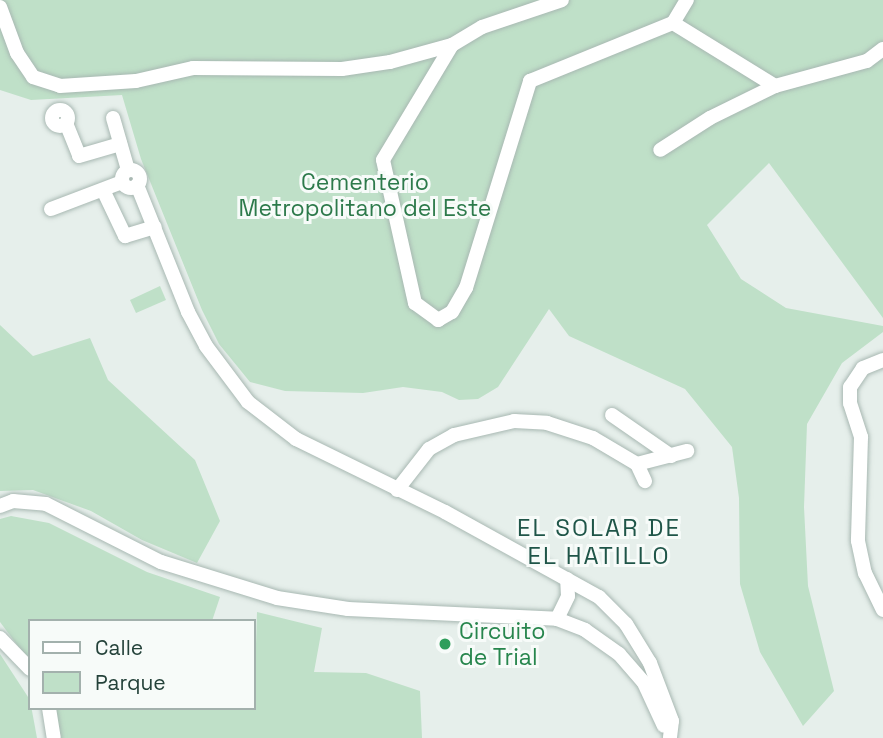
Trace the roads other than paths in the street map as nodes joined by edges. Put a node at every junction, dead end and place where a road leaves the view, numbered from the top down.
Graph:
1 (562, 0) edge
2 (687, 0) edge
3 (0, 7) edge
4 (673, 23) junction
5 (452, 44) junction
6 (883, 49) edge
7 (775, 86) junction
8 (113, 118) dead end
9 (66, 124) dead end
10 (120, 144) junction
11 (660, 150) dead end
12 (125, 176) junction
13 (104, 192) junction
14 (51, 209) dead end
15 (155, 227) junction
16 (883, 360) edge
17 (612, 415) dead end
18 (687, 451) dead end
19 (671, 456) junction
20 (637, 464) junction
21 (645, 481) dead end
22 (397, 490) junction
23 (0, 506) edge
24 (567, 579) junction
25 (883, 610) edge
26 (557, 619) junction
27 (0, 638) edge
28 (28, 667) edge
29 (49, 710) edge
30 (54, 738) edge
31 (668, 738) edge

1 - 5 street
2 - 4 street
3 - 5 street
4 - 5 street
4 - 7 street
6 - 7 street
7 - 11 street
8 - 10 street
9 - 10 street
10 - 12 street
12 - 13 street
12 - 15 street
13 - 14 street
13 - 15 street
15 - 22 street
16 - 25 street
17 - 19 street
18 - 19 street
19 - 20 street
20 - 21 street
20 - 22 street
22 - 24 street
23 - 26 street
24 - 26 street
24 - 31 street
26 - 31 street
27 - 28 street
29 - 30 street

